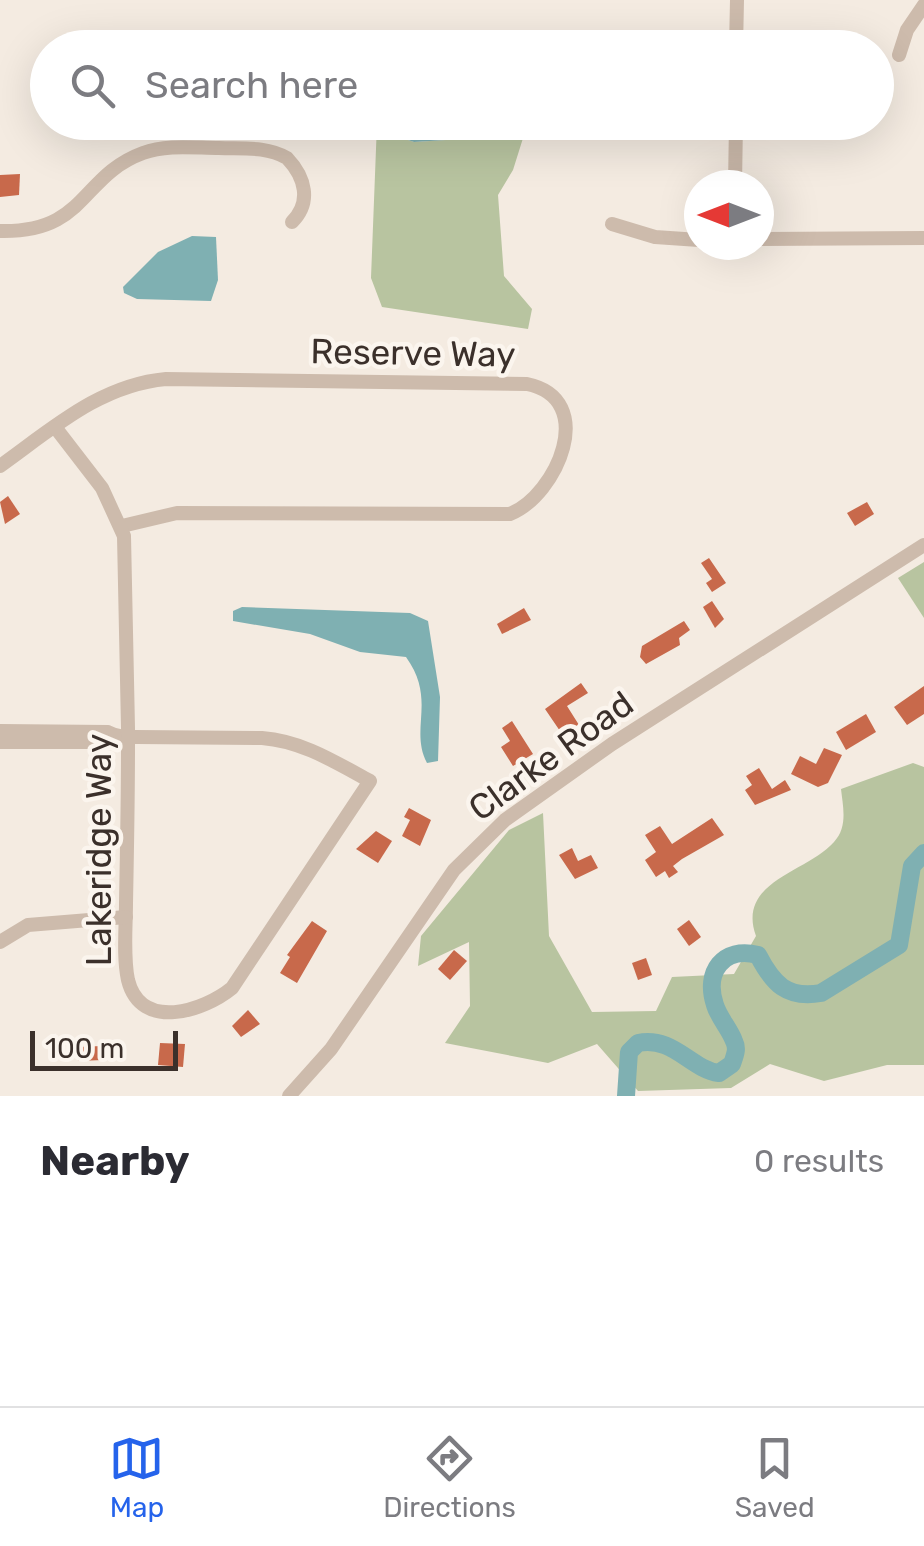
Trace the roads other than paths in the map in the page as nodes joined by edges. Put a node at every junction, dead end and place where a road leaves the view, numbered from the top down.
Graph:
1 (736, 0) edge
2 (924, 5) edge
3 (736, 30) edge
4 (899, 55) dead end
5 (736, 140) edge
6 (736, 170) edge
7 (292, 222) dead end
8 (612, 224) dead end
9 (0, 231) edge
10 (924, 238) edge
11 (684, 239) edge
12 (774, 239) edge
13 (55, 427) junction
14 (0, 466) edge
15 (122, 526) junction
16 (924, 544) edge
17 (0, 732) edge
18 (122, 736) junction
19 (0, 742) edge
20 (126, 917) junction
21 (0, 942) edge
22 (289, 1096) edge

1 - 3 street
2 - 4 street
5 - 6 street
7 - 9 street
8 - 11 street
10 - 12 street
13 - 14 street, Reserve Way
13 - 15 street, Lakeridge Way
13 - 15 street, Reserve Way
15 - 18 street, Lakeridge Way
16 - 22 street, Clarke Road
17 - 18 street
18 - 19 street
18 - 20 street, Lakeridge Way
18 - 20 street, Lakeridge Way
20 - 21 street

